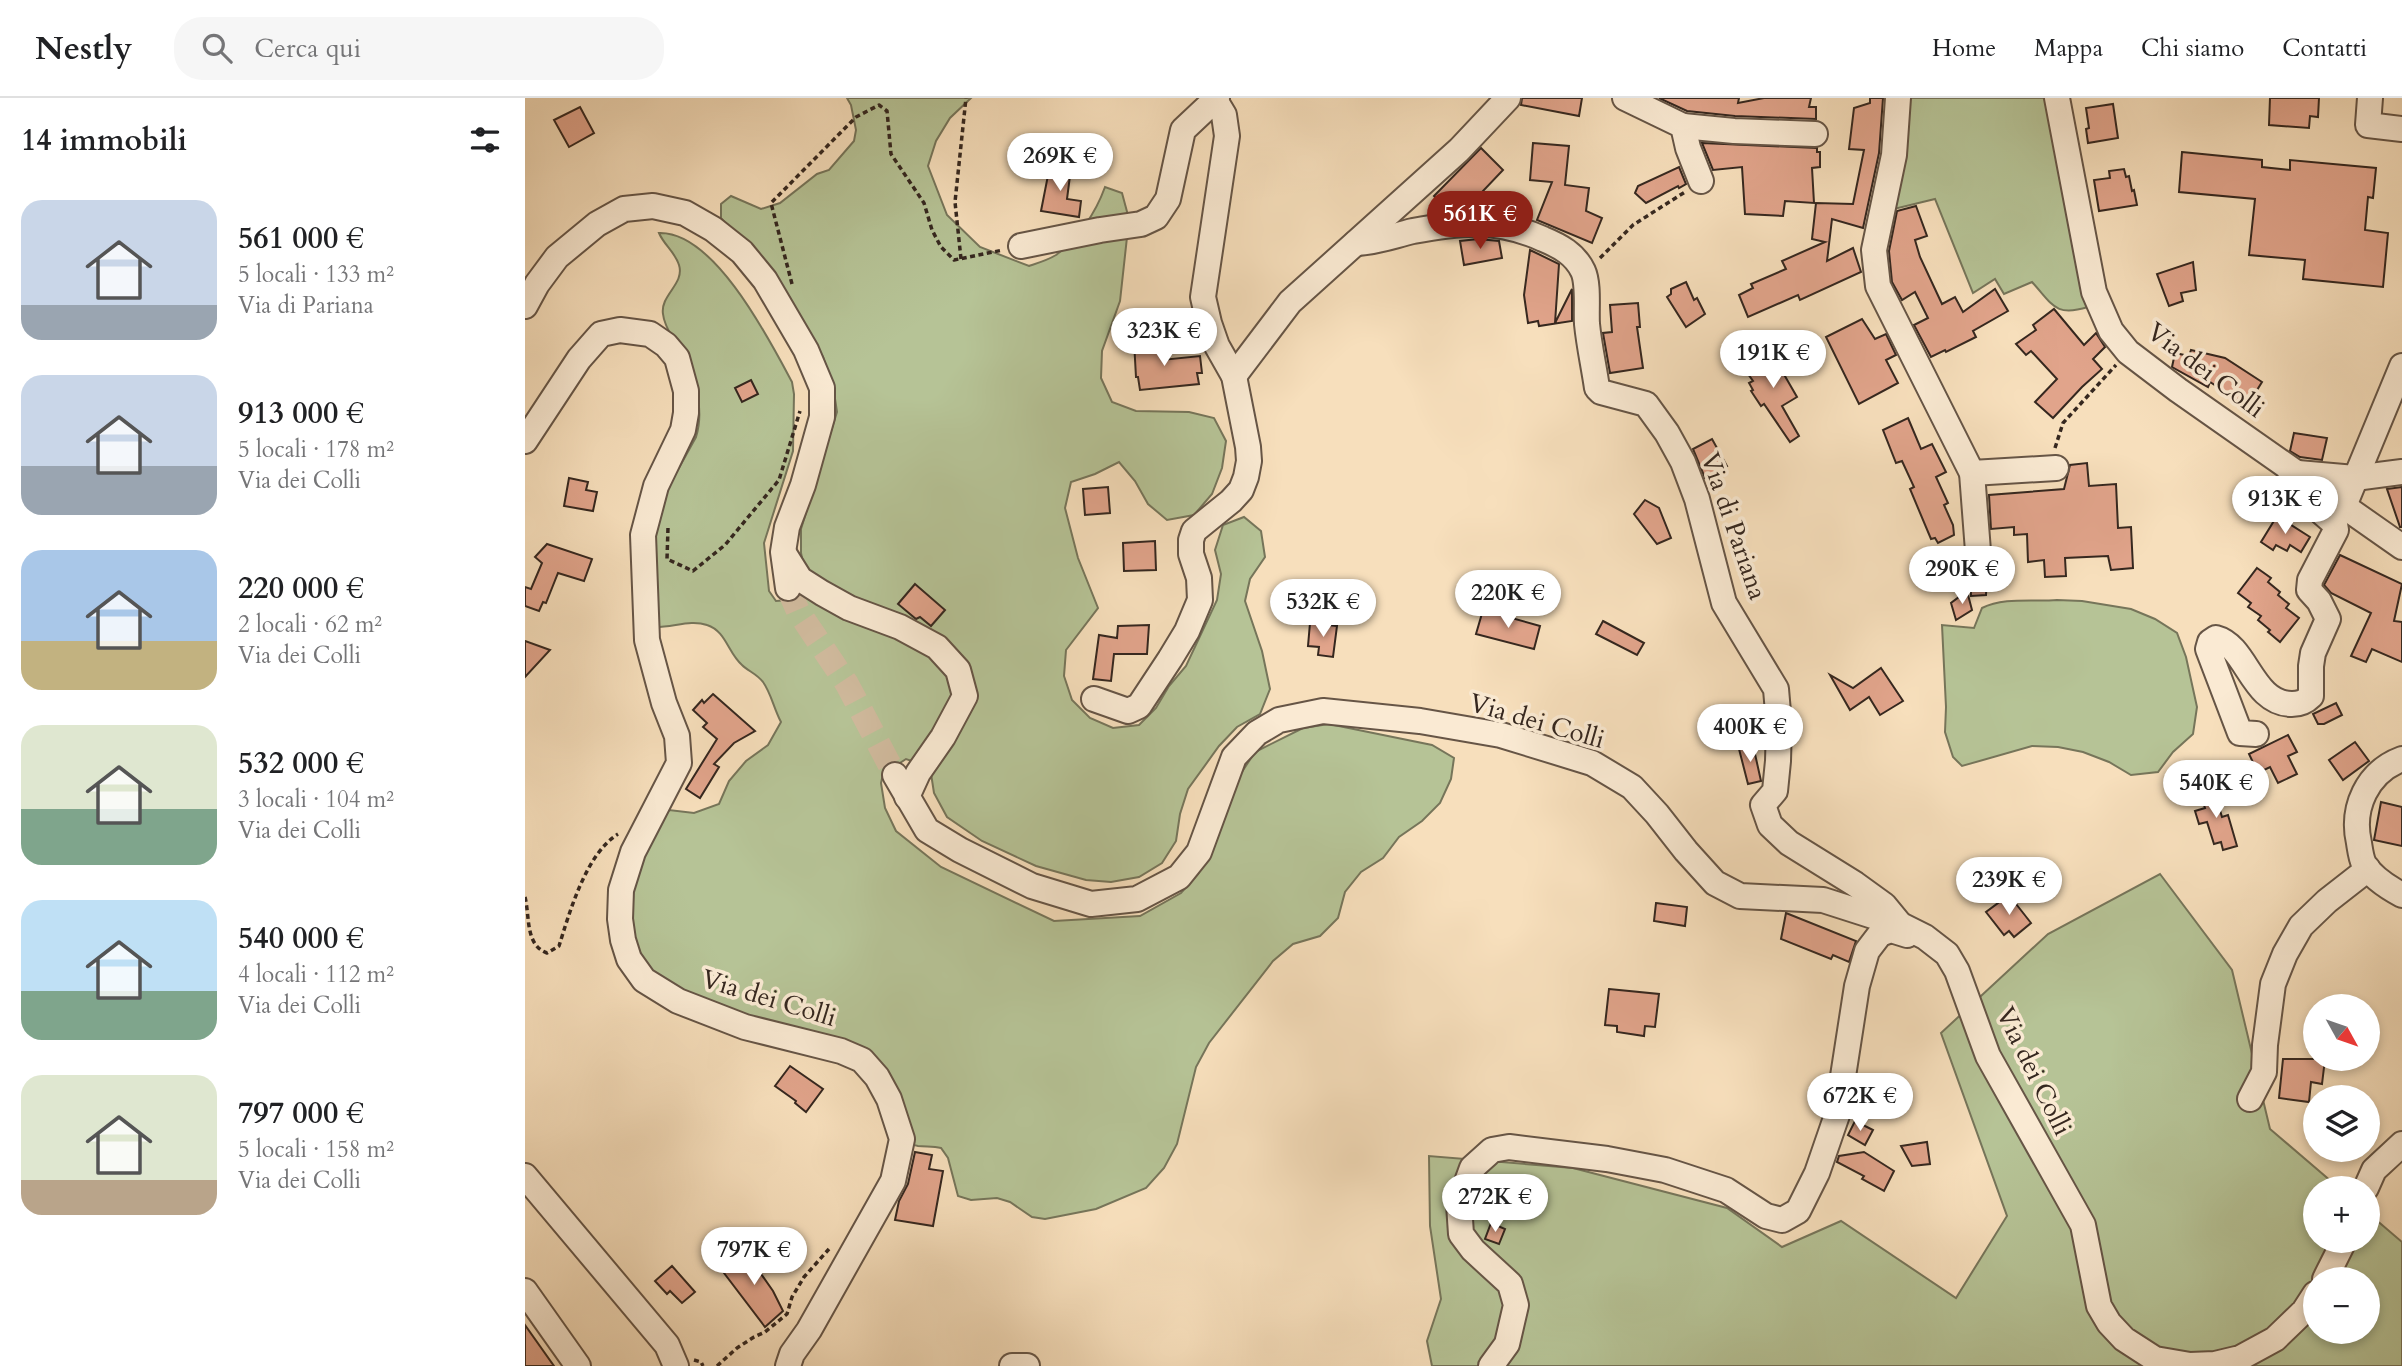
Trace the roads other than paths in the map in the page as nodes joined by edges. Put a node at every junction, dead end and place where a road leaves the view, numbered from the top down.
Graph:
1 (1509, 98) edge
2 (1625, 98) edge
3 (1898, 98) edge
4 (2057, 98) edge
5 (2370, 98) edge
6 (1216, 99) edge
7 (1683, 126) junction
8 (2402, 129) edge
9 (1815, 134) dead end
10 (1701, 181) road end
11 (1356, 243) junction
12 (1021, 246) road end
13 (525, 306) edge
14 (2402, 366) edge
15 (1234, 376) junction
16 (525, 441) edge
17 (2056, 468) road end
18 (2295, 472) junction
19 (2402, 472) edge
20 (1972, 473) junction
21 (2355, 478) junction
22 (2344, 506) junction
23 (2402, 547) edge
24 (783, 552) junction
25 (1979, 564) dead end
26 (788, 588) tunnel mouth
27 (1094, 699) dead end
28 (2256, 734) dead end
29 (2402, 760) edge
30 (895, 775) tunnel mouth
31 (907, 797) junction
32 (2368, 869) junction
33 (2402, 895) edge
34 (1901, 925) junction
35 (1967, 998) junction
36 (2250, 1099) dead end
37 (2402, 1144) edge
38 (525, 1176) edge
39 (2371, 1176) edge
40 (525, 1291) edge
41 (2303, 1312) edge
42 (578, 1366) edge
43 (676, 1366) edge
44 (787, 1366) edge
45 (1012, 1366) edge
46 (1027, 1366) edge
47 (1491, 1366) edge

1 - 11 street
2 - 7 street
3 - 20 street
4 - 18 street, Via dei Colli
5 - 8 street
6 - 12 street
6 - 15 street
7 - 9 street
7 - 10 street
11 - 15 street
11 - 34 street, Via di Pariana
13 - 24 street
14 - 21 street
15 - 27 street
16 - 44 street, Via dei Colli
17 - 20 street
18 - 21 street
18 - 22 street, Via dei Colli
18 - 28 street
19 - 21 street
20 - 25 street
21 - 22 street
22 - 23 street, Via dei Colli
24 - 26 street
24 - 31 street
29 - 32 street
30 - 31 street, Via dei Colli
31 - 34 street, Via dei Colli
32 - 33 street
32 - 36 street
34 - 35 street, Via dei Colli
35 - 41 street, Via dei Colli
35 - 47 street
37 - 39 street
38 - 43 street
40 - 42 street
45 - 46 street

